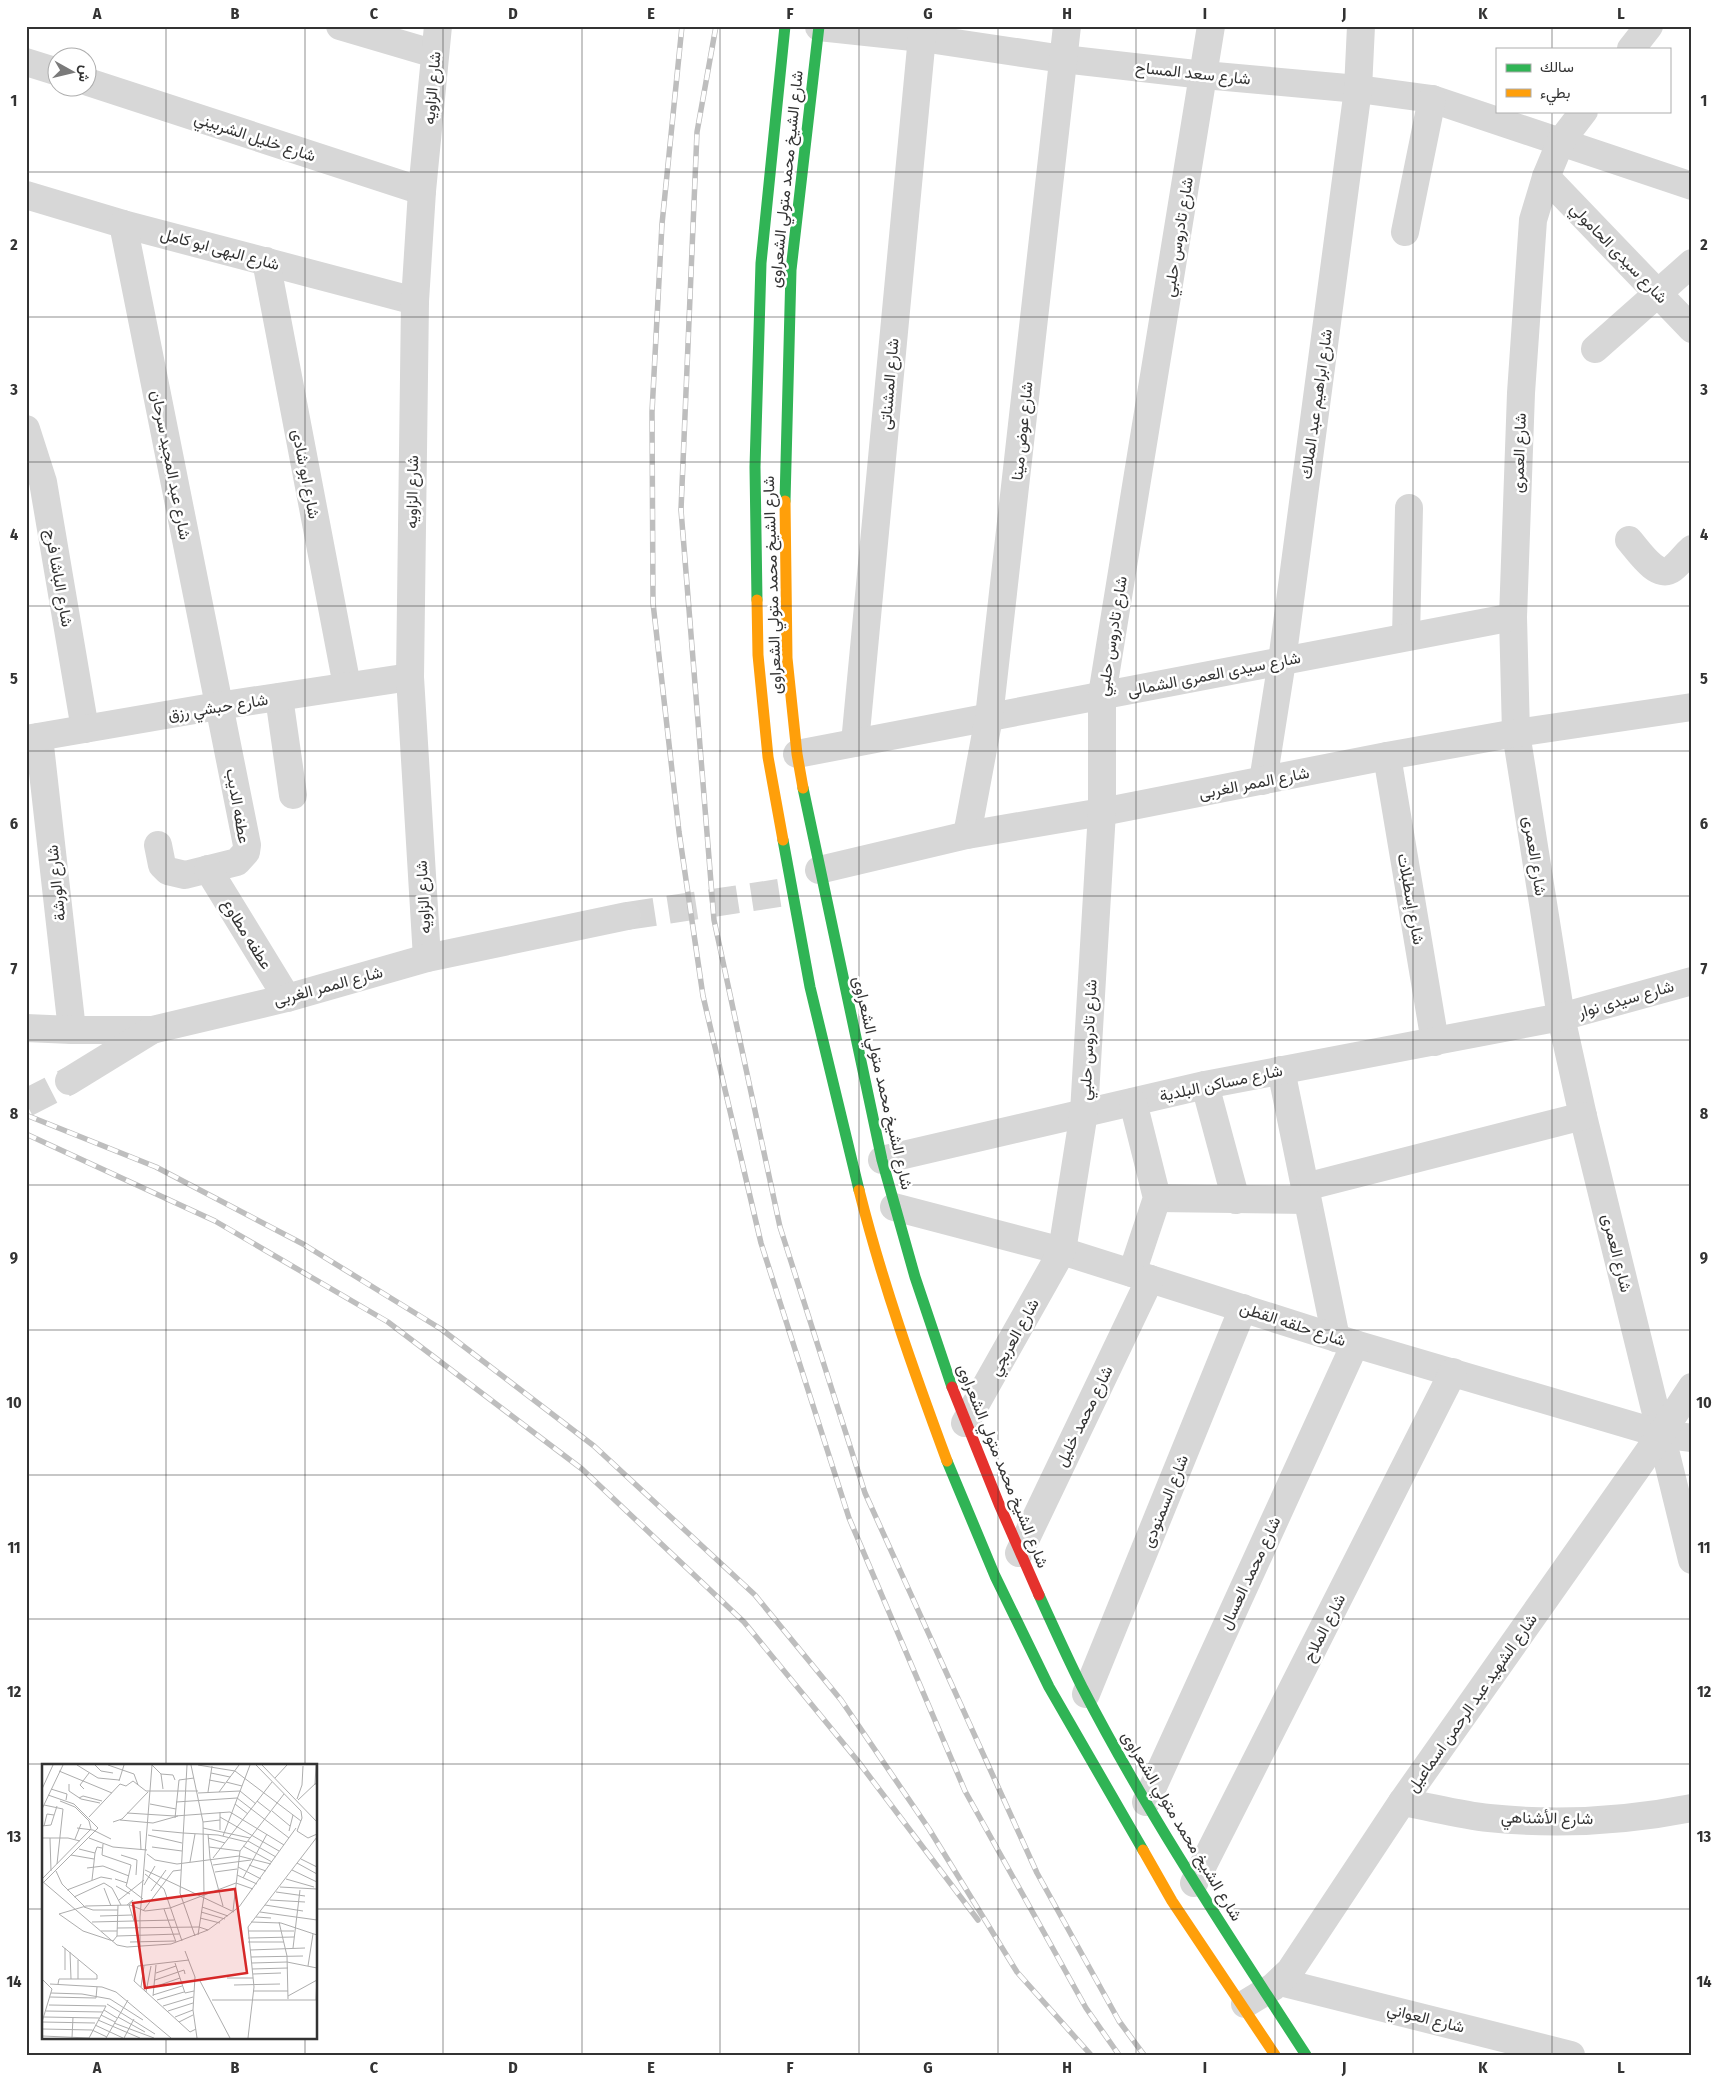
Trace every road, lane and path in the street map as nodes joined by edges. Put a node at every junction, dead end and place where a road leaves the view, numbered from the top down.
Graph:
1 (340, 26) edge
2 (438, 26) edge
3 (785, 26) edge
4 (1067, 26) edge
5 (1211, 26) edge
6 (1362, 26) edge
7 (1649, 26) edge
8 (819, 27) edge
9 (922, 32) edge
10 (1633, 48) edge
11 (435, 54) junction
12 (1063, 59) junction
13 (26, 62) edge
14 (48, 69) edge
15 (1204, 75) junction
16 (98, 85) edge
17 (1358, 89) junction
18 (1432, 99) junction
19 (1583, 112) edge
20 (1561, 142) junction
21 (1546, 177) junction
22 (1692, 186) edge
23 (422, 191) junction
24 (26, 195) edge
25 (123, 224) junction
26 (1405, 232) dead end
27 (266, 261) junction
28 (1692, 263) edge
29 (1658, 293) junction
30 (415, 301) junction
31 (1692, 329) edge
32 (1595, 349) dead end
33 (26, 430) edge
34 (1410, 508) dead end
35 (1629, 540) dead end
36 (1692, 549) edge
37 (1514, 617) junction
38 (1406, 637) junction
39 (1282, 661) junction
40 (410, 677) junction
41 (346, 686) junction
42 (1102, 695) junction
43 (278, 697) junction
44 (218, 706) junction
45 (1692, 707) edge
46 (990, 717) junction
47 (84, 729) junction
48 (1516, 733) junction
49 (33, 738) edge
50 (855, 743) junction
51 (797, 754) junction
52 (1387, 756) junction
53 (1263, 781) junction
54 (293, 794) dead end
55 (1102, 812) junction
56 (967, 835) junction
57 (158, 845) dead end
58 (208, 870) junction
59 (820, 870) junction
60 (627, 916) tunnel mouth
61 (427, 958) junction
62 (1692, 981) edge
63 (287, 998) junction
64 (1561, 1017) junction
65 (26, 1028) edge
66 (72, 1030) junction
67 (152, 1030) junction
68 (1435, 1042) junction
69 (1281, 1070) junction
70 (69, 1081) tunnel mouth
71 (1206, 1085) junction
72 (1133, 1102) junction
73 (1084, 1112) junction
74 (1583, 1116) junction
75 (882, 1160) junction
76 (1306, 1194) junction
77 (1157, 1198) junction
78 (1236, 1200) junction
79 (894, 1207) junction
80 (1062, 1251) junction
81 (1141, 1276) junction
82 (1243, 1308) junction
83 (1345, 1341) junction
84 (1453, 1372) junction
85 (1692, 1387) edge
86 (965, 1423) junction
87 (1661, 1434) junction
88 (1692, 1438) edge
89 (1018, 1553) junction
90 (1692, 1560) edge
91 (1086, 1694) junction
92 (1146, 1802) junction
93 (1402, 1802) junction
94 (1692, 1808) edge
95 (1194, 1883) junction
96 (1273, 1987) junction
97 (1242, 2006) junction
98 (1275, 2055) edge
99 (1306, 2055) edge
100 (1571, 2055) edge

1 - 11 street
2 - 11 street, شارع الزاويه
3 - 97 street, شارع الشيخ محمد متولي الشعراوى
4 - 12 street, شارع عوض مينا
5 - 15 street, شارع تادروس حلبي
6 - 17 street, شارع ابراهيم عبد الملاك
7 - 10 street
8 - 9 street, شارع سعد المساح
8 - 51 street, شارع الشيخ محمد متولي الشعراوى
9 - 12 street, شارع سعد المساح
9 - 50 street, شارع المشناتى
11 - 23 street, شارع الزاويه
12 - 15 street, شارع سعد المساح
12 - 46 street, شارع عوض مينا
13 - 14 street
15 - 17 street, شارع سعد المساح
15 - 42 street, شارع تادروس حلبي
16 - 23 street, شارع خليل الشربيني
17 - 18 street, شارع سعد المساح
17 - 39 street, شارع ابراهيم عبد الملاك
18 - 20 street, شارع سعد المساح
18 - 26 street
19 - 20 street, شارع العمرى
20 - 21 street, شارع العمرى
20 - 22 street, شارع سعد المساح
21 - 29 street, شارع سيدى الحامولي
21 - 37 street, شارع العمرى
23 - 30 street, شارع الزاويه
24 - 25 street, شارع البهى ابو كامل
25 - 27 street, شارع البهى ابو كامل
25 - 44 street, شارع عبد المجيد سرحان
27 - 30 street, شارع البهى ابو كامل
27 - 41 street, شارع ابو شادى
28 - 29 street
29 - 31 street, شارع سيدى الحامولي
29 - 32 street
30 - 40 street, شارع الزاويه
33 - 47 street, شارع الباشا فرج
34 - 38 street
35 - 36 street
37 - 38 street, شارع سيدى العمرى الشمالى
37 - 48 street, شارع العمرى
38 - 39 street, شارع سيدى العمرى الشمالى
39 - 42 street, شارع سيدى العمرى الشمالى
39 - 53 street, شارع ابراهيم عبد الملاك
40 - 41 street, شارع حبشي رزق
40 - 61 street, شارع الزاويه
41 - 43 street, شارع حبشي رزق
42 - 46 street, شارع سيدى العمرى الشمالى
42 - 55 street, شارع تادروس حلبي
43 - 44 street, شارع حبشي رزق
43 - 54 street
44 - 47 street, شارع حبشي رزق
44 - 58 street, عطفه الديب
45 - 48 street, شارع الممر الغربى
46 - 50 street, شارع سيدى العمرى الشمالى
46 - 56 street, شارع عوض مينا
47 - 49 street, شارع حبشي رزق
48 - 52 street, شارع الممر الغربى
48 - 64 street, شارع العمرى
49 - 66 street, شارع الورشة
50 - 51 street, شارع سيدى العمرى الشمالى
51 - 59 street, شارع الشيخ محمد متولي الشعراوى
52 - 53 street, شارع الممر الغربى
52 - 68 street, شارع إسطبلات
53 - 55 street, شارع الممر الغربى
55 - 56 street, شارع الممر الغربى
55 - 73 street, شارع تادروس حلبي
56 - 59 street, شارع الممر الغربى
57 - 58 street, عطفه الديب
58 - 63 street, عطفه مطاوع
59 - 75 street, شارع الشيخ محمد متولي الشعراوى
60 - 61 street, شارع الممر الغربى
61 - 63 street, شارع الممر الغربى
62 - 64 street, شارع سيدى نوار
63 - 67 street, شارع الممر الغربى
64 - 68 street, شارع مساكن البلدية
64 - 74 street, شارع العمرى
65 - 66 street, شارع الممر الغربى
66 - 67 street, شارع الممر الغربى
67 - 70 street
68 - 69 street, شارع مساكن البلدية
69 - 71 street, شارع مساكن البلدية
69 - 76 street
71 - 72 street, شارع مساكن البلدية
71 - 78 street
72 - 73 street, شارع مساكن البلدية
72 - 77 street
73 - 75 street, شارع مساكن البلدية
73 - 80 street, شارع تادروس حلبي
74 - 76 street
74 - 87 street, شارع العمرى
75 - 79 street, شارع الشيخ محمد متولي الشعراوى
76 - 78 street
76 - 83 street
77 - 78 street
77 - 81 street, شارع محمد خليل
79 - 80 street, شارع حلقه القطن
79 - 86 street, شارع الشيخ محمد متولي الشعراوى
80 - 81 street, شارع حلقه القطن
80 - 86 street, شارع العربجي
81 - 82 street, شارع حلقه القطن
81 - 89 street, شارع محمد خليل
82 - 83 street, شارع حلقه القطن
82 - 91 street, شارع السمنودى
83 - 84 street, شارع حلقه القطن
83 - 92 street, شارع محمد العسال
84 - 87 street, شارع حلقه القطن
84 - 95 street, شارع الملاح
85 - 87 street, شارع الشهيد عبد الرحمن اسماعيل
86 - 89 street, شارع الشيخ محمد متولي الشعراوى
87 - 88 street, شارع حلقه القطن
87 - 90 street, شارع العمرى
87 - 93 street, شارع الشهيد عبد الرحمن اسماعيل
89 - 91 street, شارع الشيخ محمد متولي الشعراوى
91 - 92 street, شارع الشيخ محمد متولي الشعراوى
92 - 95 street, شارع الشيخ محمد متولي الشعراوى
93 - 94 street, شارع الأشناهي
93 - 96 street, شارع الشهيد عبد الرحمن اسماعيل
95 - 96 street, شارع الشيخ محمد متولي الشعراوى
96 - 97 street, شارع الشهيد عبد الرحمن اسماعيل
96 - 99 street, شارع الشيخ محمد متولي الشعراوى
96 - 100 street, شارع العواني
97 - 98 street, شارع الشيخ محمد متولي الشعراوى

